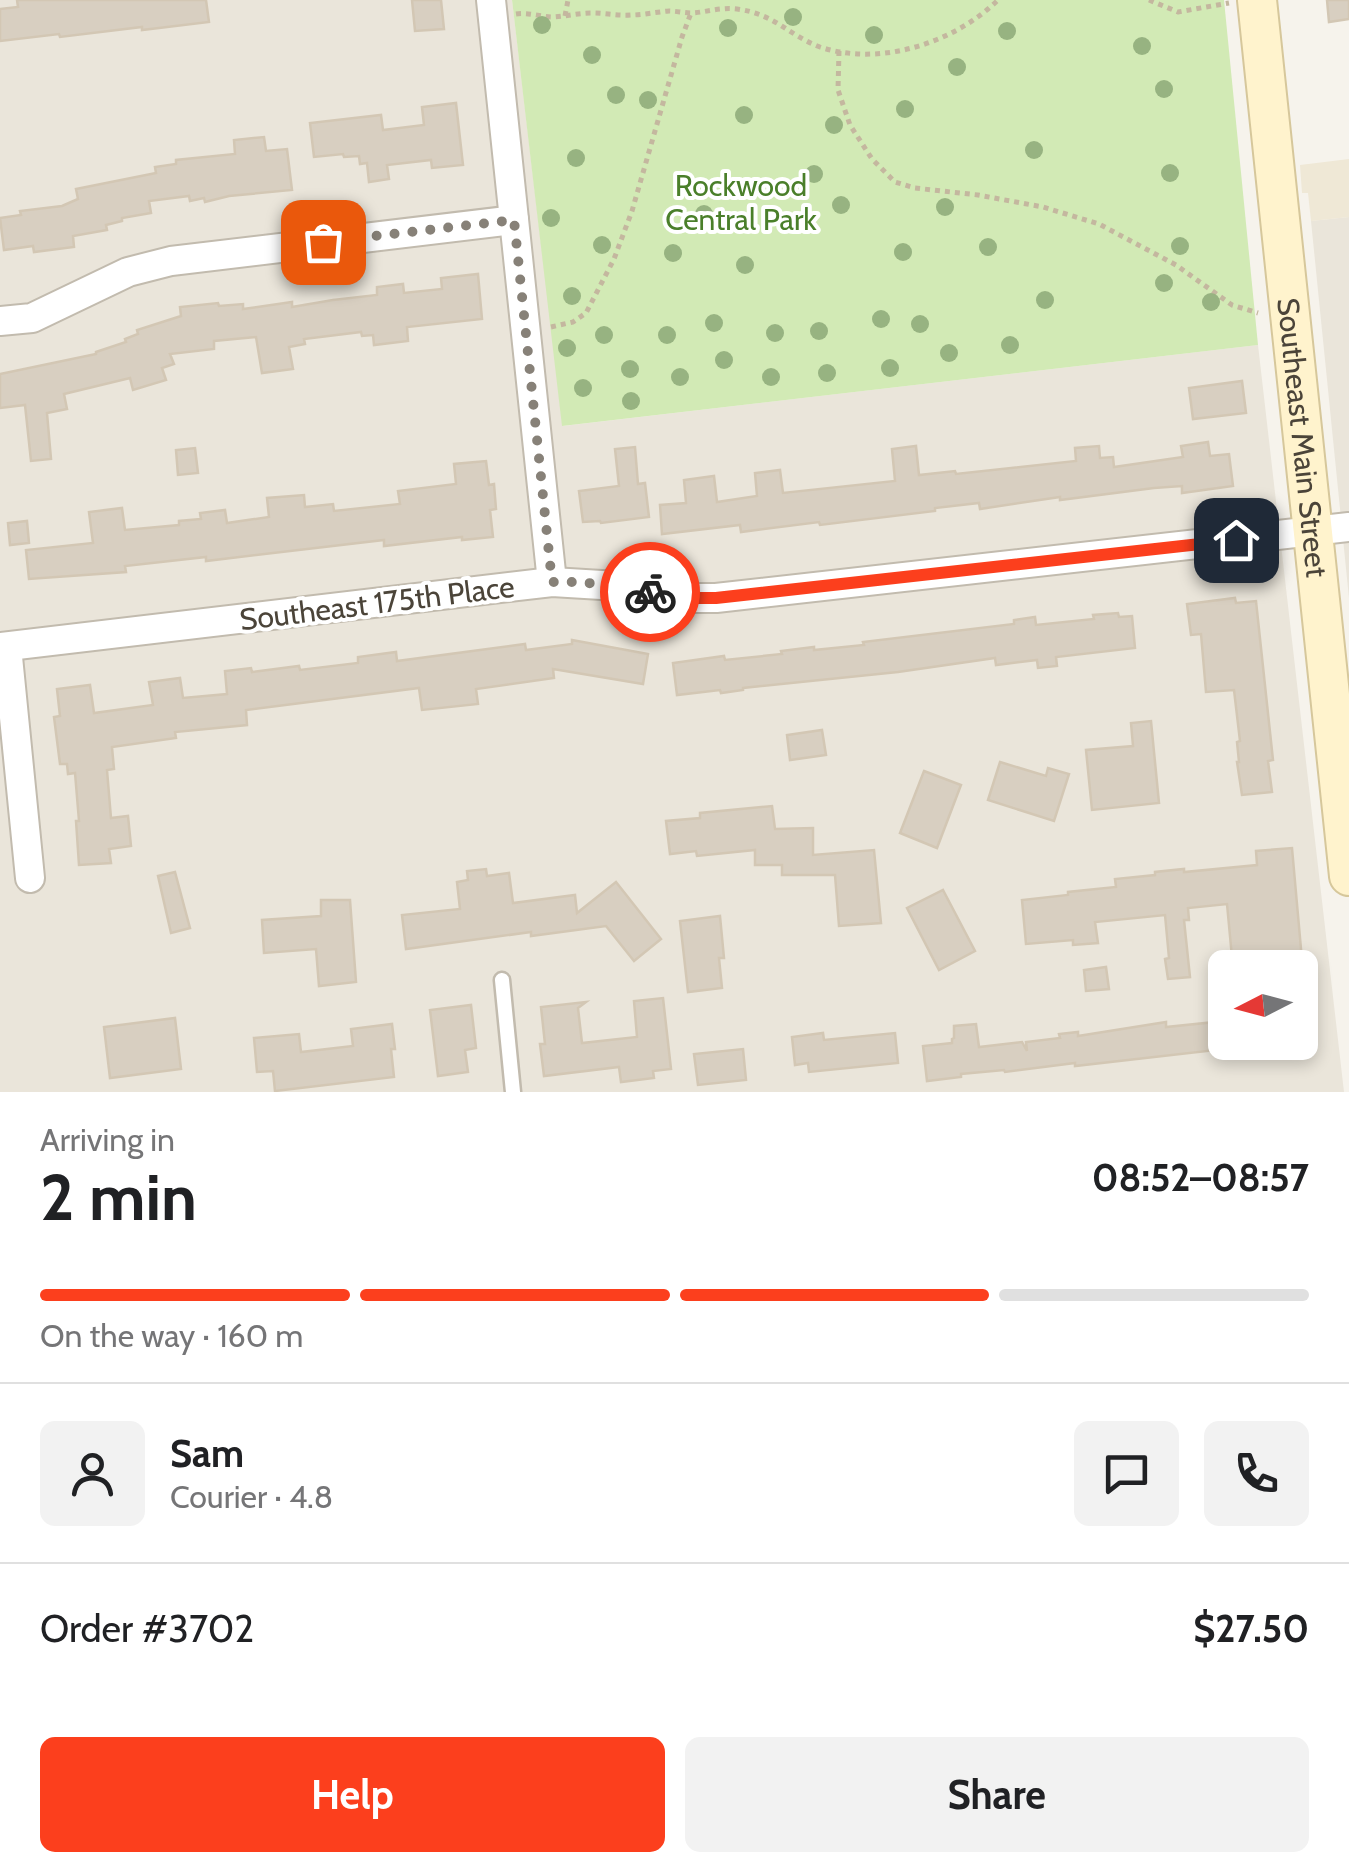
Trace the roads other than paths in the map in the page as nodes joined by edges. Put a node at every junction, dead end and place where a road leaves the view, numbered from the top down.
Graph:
1 (1244, 1) edge
2 (491, 8) edge
3 (514, 220) junction
4 (0, 322) edge
5 (1331, 529) edge
6 (552, 582) junction
7 (3, 647) edge
8 (1346, 827) edge
9 (1349, 876) edge
10 (30, 878) dead end
11 (502, 980) dead end
12 (513, 1092) edge

1 - 5 street, Southeast Main Street
2 - 3 street
3 - 4 street
3 - 6 street
5 - 6 street, Southeast 175th Place
5 - 8 street, Southeast Main Street
6 - 7 street, Southeast 175th Place
7 - 10 street
8 - 9 street, Southeast Main Street
11 - 12 lane

